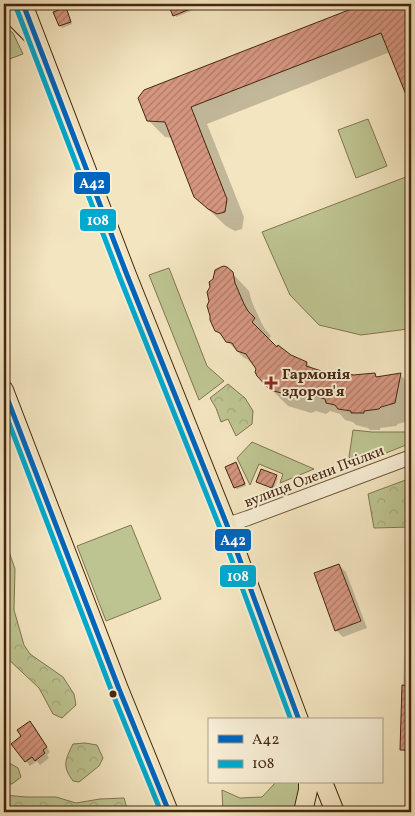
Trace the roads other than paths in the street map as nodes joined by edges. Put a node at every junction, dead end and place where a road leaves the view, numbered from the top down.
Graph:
1 (24, 4) edge
2 (4, 10) edge
3 (37, 41) junction
4 (4, 390) edge
5 (411, 457) edge
6 (227, 524) junction
7 (298, 718) edge
8 (155, 778) junction
9 (308, 784) edge
10 (324, 784) edge
11 (169, 812) edge
12 (178, 812) edge
13 (303, 812) edge
14 (335, 812) edge

1 - 3 main road
2 - 3 main road
3 - 6 main road
4 - 8 main road
5 - 6 street, вулиця Олени Пчілки
6 - 7 main road
8 - 11 main road
8 - 12 main road
9 - 13 main road
10 - 14 main road

